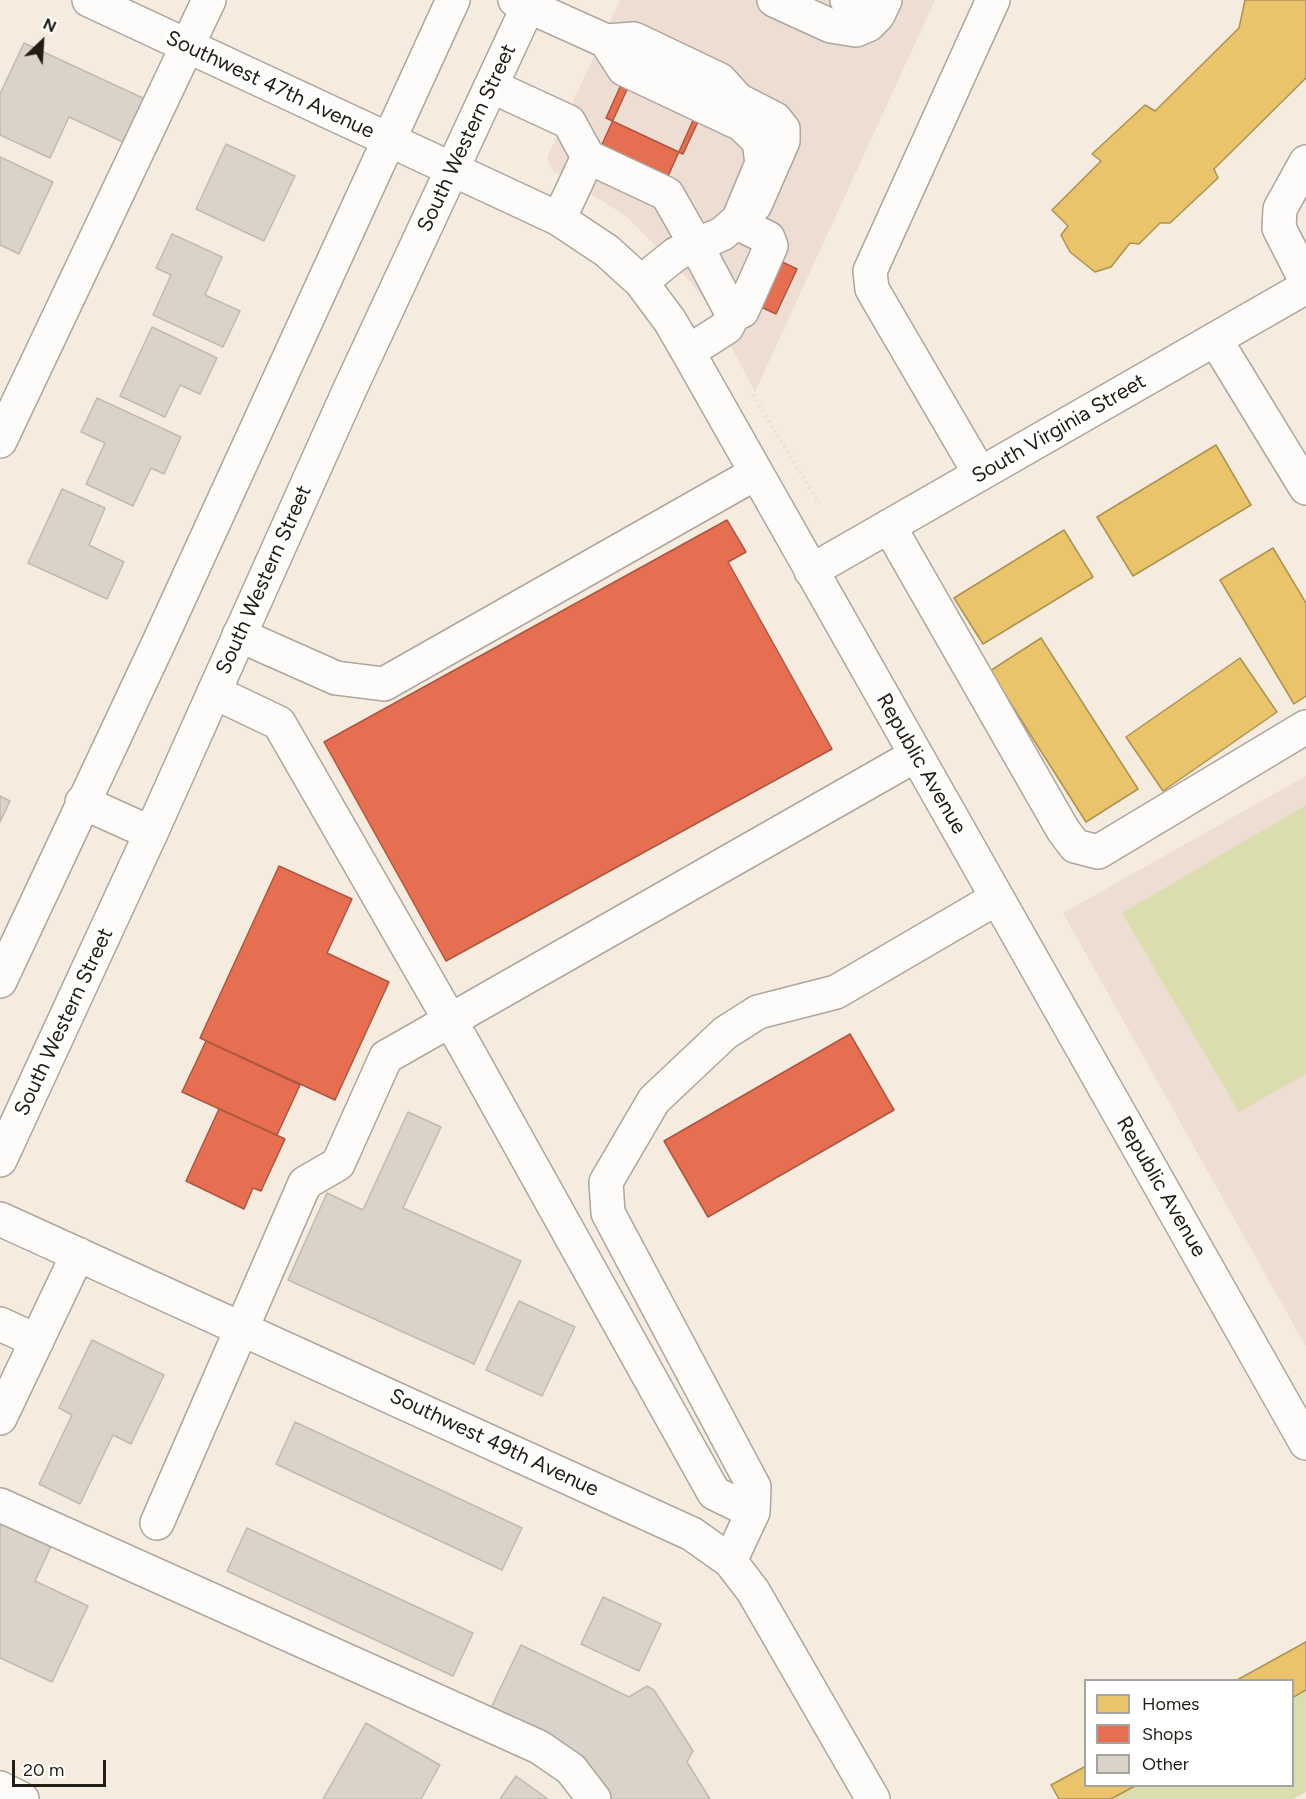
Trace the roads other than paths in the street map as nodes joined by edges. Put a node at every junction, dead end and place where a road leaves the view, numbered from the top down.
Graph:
1 (89, 0) edge
2 (209, 0) edge
3 (453, 0) edge
4 (774, 0) edge
5 (848, 0) edge
6 (860, 0) edge
7 (885, 0) edge
8 (993, 0) edge
9 (525, 2) edge
10 (187, 46) junction
11 (491, 86) junction
12 (388, 140) junction
13 (588, 157) junction
14 (1306, 162) edge
15 (452, 169) junction
16 (559, 219) junction
17 (737, 223) junction
18 (696, 245) junction
19 (1306, 281) edge
20 (641, 282) junction
21 (1306, 287) edge
22 (733, 315) junction
23 (1215, 339) junction
24 (688, 352) junction
25 (0, 441) edge
26 (756, 473) junction
27 (980, 474) junction
28 (1306, 488) edge
29 (889, 526) junction
30 (811, 571) junction
31 (239, 635) junction
32 (214, 692) junction
33 (1306, 727) edge
34 (916, 755) junction
35 (82, 802) junction
36 (151, 833) junction
37 (997, 898) junction
38 (0, 981) edge
39 (451, 1022) junction
40 (0, 1160) edge
41 (0, 1219) edge
42 (78, 1254) junction
43 (0, 1324) edge
44 (242, 1327) junction
45 (37, 1341) junction
46 (0, 1418) edge
47 (1306, 1443) edge
48 (0, 1505) edge
49 (753, 1512) junction
50 (157, 1523) dead end
51 (730, 1561) junction
52 (0, 1788) edge
53 (22, 1799) edge
54 (594, 1799) edge
55 (873, 1799) edge

1 - 10 street, Southwest 47th Avenue
2 - 10 street
3 - 12 street
4 - 7 street
5 - 6 street
8 - 27 street
9 - 11 street, South Western Street
9 - 17 street
10 - 12 street, Southwest 47th Avenue
10 - 25 street
11 - 13 street
11 - 15 street, South Western Street
12 - 15 street, Southwest 47th Avenue
12 - 35 street
13 - 16 street
13 - 18 street
14 - 19 street
15 - 16 street, Republic Avenue
15 - 31 street, South Western Street
16 - 20 street, Republic Avenue
17 - 18 street
17 - 22 street
18 - 20 street
18 - 22 street
20 - 24 street, Republic Avenue
21 - 23 street, South Virginia Street
22 - 24 street
23 - 27 street, South Virginia Street
23 - 28 street
24 - 26 street, Republic Avenue
26 - 30 street, Republic Avenue
26 - 31 street
27 - 29 street, South Virginia Street
29 - 30 street, South Virginia Street
29 - 33 street
30 - 34 street, Republic Avenue
31 - 32 street, South Western Street
32 - 36 street, South Western Street
32 - 39 street
34 - 37 street, Republic Avenue
34 - 39 street
35 - 36 street
35 - 38 street
36 - 40 street, South Western Street
37 - 47 street, Republic Avenue
37 - 49 street
39 - 44 street
39 - 49 street
41 - 42 street, Southwest 49th Avenue
42 - 44 street, Southwest 49th Avenue
42 - 45 street
43 - 45 street
44 - 50 street
44 - 51 street, Southwest 49th Avenue
45 - 46 street
48 - 54 street
49 - 51 street
51 - 55 street, Southwest 49th Avenue
52 - 53 street

